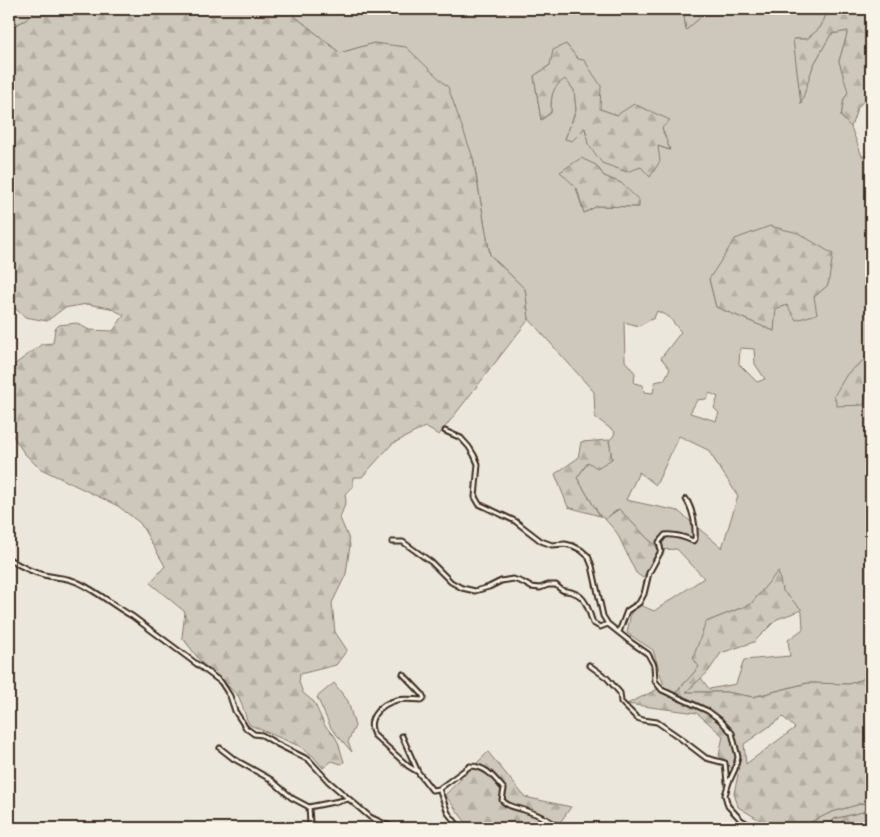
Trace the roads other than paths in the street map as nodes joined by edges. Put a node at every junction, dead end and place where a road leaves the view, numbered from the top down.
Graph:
1 (446, 431) dead end
2 (686, 499) dead end
3 (392, 542) dead end
4 (9, 559) edge
5 (608, 624) junction
6 (619, 632) junction
7 (589, 665) dead end
8 (403, 674) dead end
9 (402, 736) dead end
10 (220, 748) dead end
11 (418, 772) junction
12 (438, 789) junction
13 (726, 795) junction
14 (350, 799) junction
15 (309, 807) junction
16 (315, 828) edge
17 (398, 828) edge
18 (460, 828) edge
19 (560, 828) edge
20 (755, 828) edge

1 - 5 street
2 - 6 street
3 - 5 street
4 - 14 street
5 - 6 street
6 - 13 street
7 - 13 street
8 - 11 street
9 - 11 street
10 - 15 street
11 - 12 street
12 - 18 street
12 - 19 street
13 - 20 street
14 - 15 street
14 - 17 street
15 - 16 street

